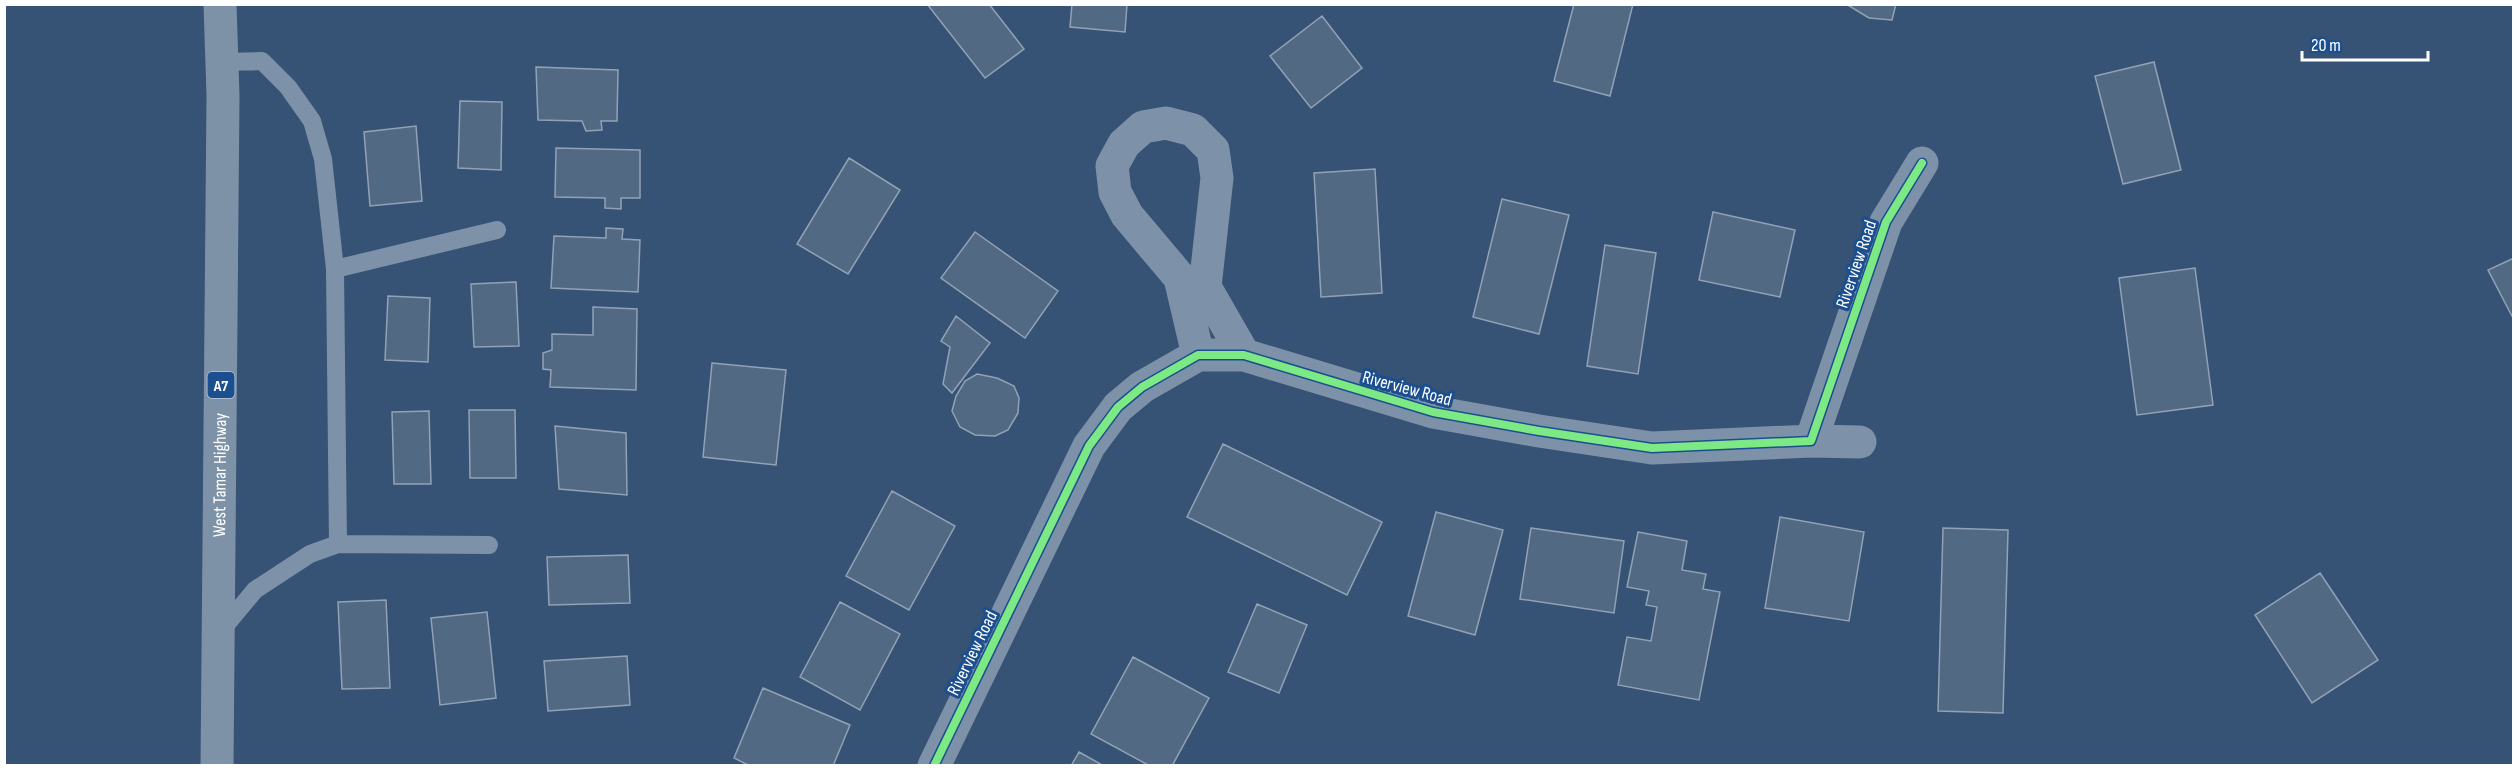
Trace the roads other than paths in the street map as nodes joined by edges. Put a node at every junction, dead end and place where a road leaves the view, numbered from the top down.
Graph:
1 (220, 4) edge
2 (222, 62) junction
3 (1922, 163) dead end
4 (497, 230) dead end
5 (335, 270) junction
6 (1198, 355) junction
7 (1244, 355) junction
8 (1811, 441) junction
9 (1860, 442) dead end
10 (338, 544) junction
11 (489, 545) dead end
12 (219, 633) junction
13 (218, 765) edge
14 (934, 765) edge

1 - 2 highway, West Tamar Highway / A7
2 - 5 lane
2 - 12 highway, West Tamar Highway / A7
3 - 8 street, Riverview Road
4 - 5 lane
5 - 10 lane
6 - 7 street, Riverview Road
6 - 7 street
6 - 14 street, Riverview Road
7 - 8 street, Riverview Road
8 - 9 street, Riverview Road
10 - 11 lane
10 - 12 lane
12 - 13 highway, West Tamar Highway / A7

